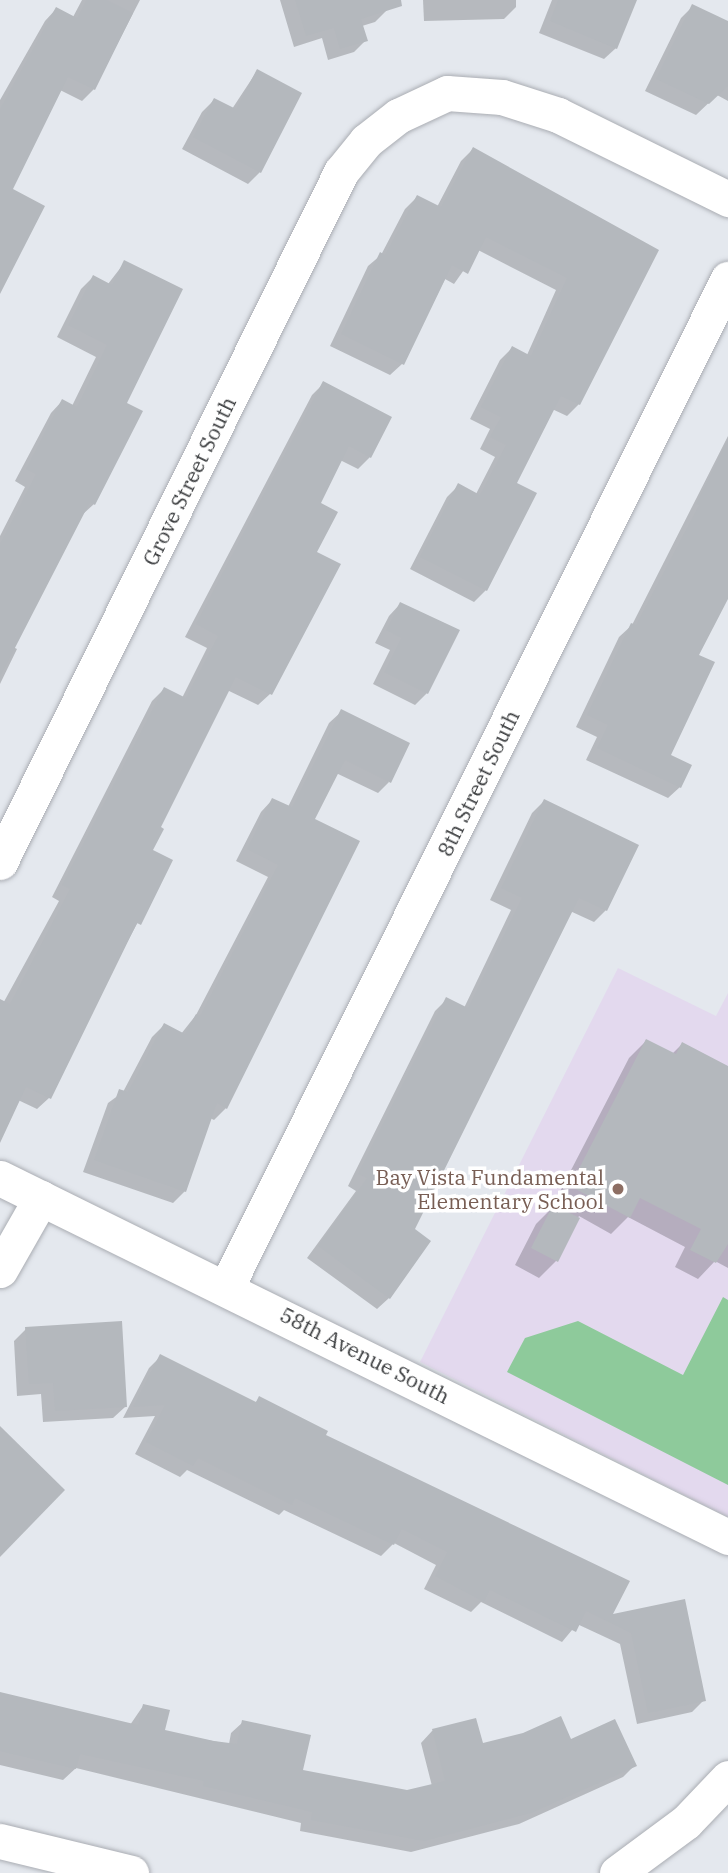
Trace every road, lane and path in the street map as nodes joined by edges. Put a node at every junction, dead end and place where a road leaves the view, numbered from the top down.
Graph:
1 (728, 199) edge
2 (728, 279) edge
3 (0, 862) edge
4 (0, 1178) edge
5 (41, 1198) junction
6 (0, 1270) edge
7 (227, 1286) junction
8 (728, 1537) edge
9 (728, 1778) edge
10 (0, 1841) edge
11 (131, 1873) edge
12 (617, 1873) edge

1 - 3 street, Grove Street South
2 - 7 street, 8th Street South
4 - 5 street, 58th Avenue South
5 - 6 street
5 - 7 street, 58th Avenue South
7 - 8 street, 58th Avenue South
9 - 12 street
10 - 11 street

